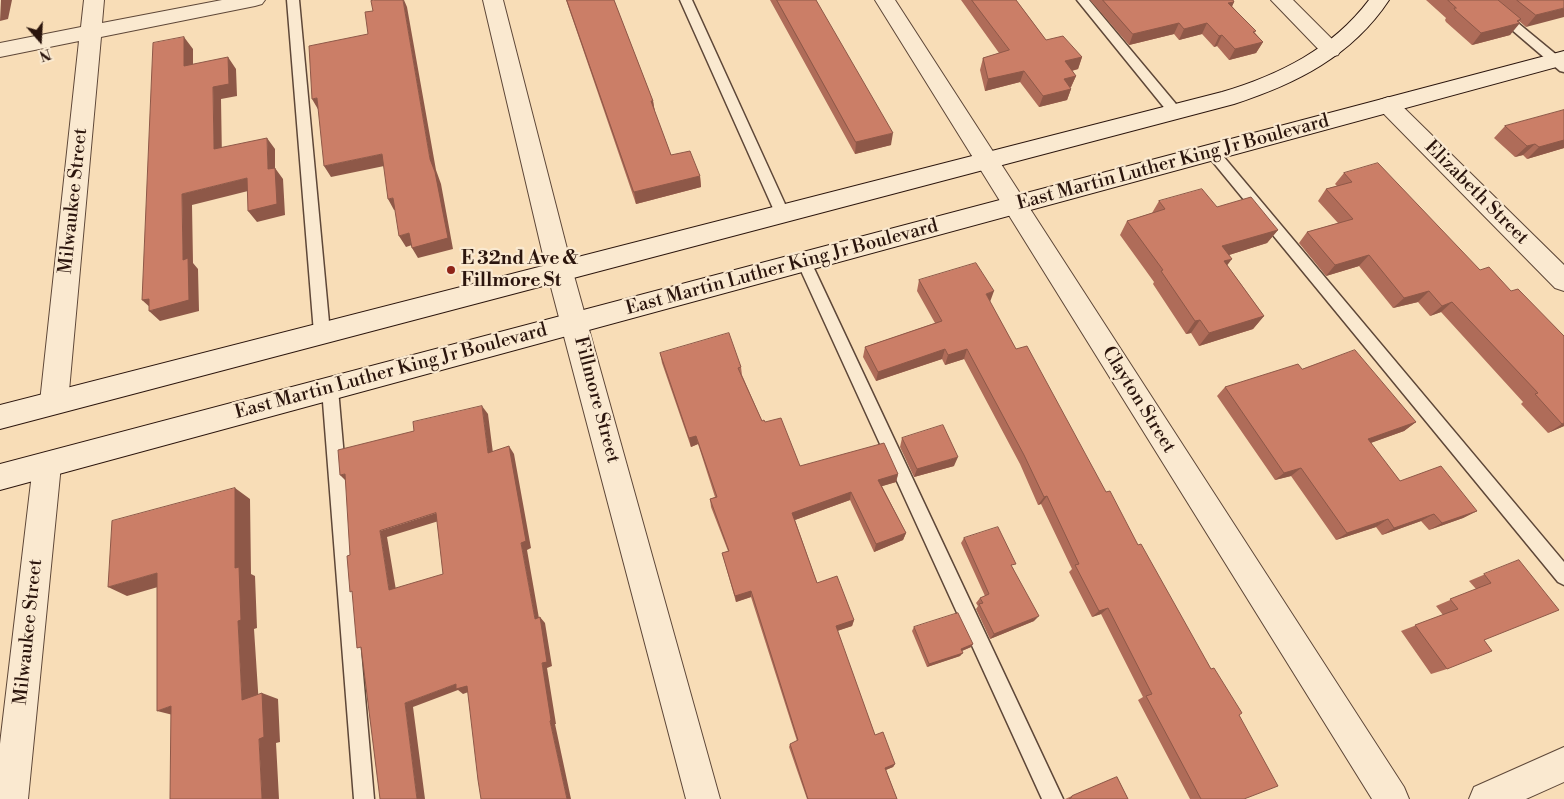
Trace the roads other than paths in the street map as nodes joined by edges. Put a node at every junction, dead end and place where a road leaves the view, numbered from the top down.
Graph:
1 (94, 0) edge
2 (255, 0) edge
3 (293, 0) edge
4 (493, 0) edge
5 (686, 0) edge
6 (885, 0) edge
7 (1083, 0) edge
8 (1281, 0) edge
9 (1379, 0) edge
10 (1483, 0) edge
11 (90, 32) junction
12 (0, 50) edge
13 (1331, 50) junction
14 (1561, 62) edge
15 (1388, 105) junction
16 (1176, 113) junction
17 (1213, 153) junction
18 (988, 162) junction
19 (1015, 205) junction
20 (783, 215) junction
21 (804, 262) junction
22 (560, 272) junction
23 (1564, 281) edge
24 (575, 323) junction
25 (322, 333) junction
26 (330, 389) junction
27 (54, 402) junction
28 (0, 416) edge
29 (47, 465) junction
30 (0, 477) edge
31 (1564, 576) edge
32 (1564, 764) edge
33 (11, 799) edge
34 (364, 799) edge
35 (703, 799) edge
36 (1053, 799) edge
37 (1392, 799) edge
38 (1486, 799) edge

1 - 11 street, Milwaukee Street
2 - 11 street
3 - 25 lane
4 - 22 street, Fillmore Street
5 - 20 lane
6 - 18 street, Clayton Street
7 - 16 lane
8 - 13 street
9 - 13 street
10 - 14 lane
11 - 12 street
11 - 27 street, Milwaukee Street
13 - 16 street
14 - 15 street, East Martin Luther King Jr Boulevard
15 - 17 street, East Martin Luther King Jr Boulevard
15 - 23 street, Elizabeth Street
16 - 18 street
17 - 19 street, East Martin Luther King Jr Boulevard
17 - 31 lane
18 - 19 street, Clayton Street
18 - 20 street
19 - 21 street, East Martin Luther King Jr Boulevard
19 - 37 street, Clayton Street
20 - 22 street
21 - 24 street, East Martin Luther King Jr Boulevard
21 - 36 lane
22 - 24 street, Fillmore Street
22 - 25 street
24 - 26 street, East Martin Luther King Jr Boulevard
24 - 35 street, Fillmore Street
25 - 27 street
26 - 29 street, East Martin Luther King Jr Boulevard
26 - 34 lane
27 - 28 street
29 - 30 street, East Martin Luther King Jr Boulevard
29 - 33 street, Milwaukee Street
32 - 38 street

